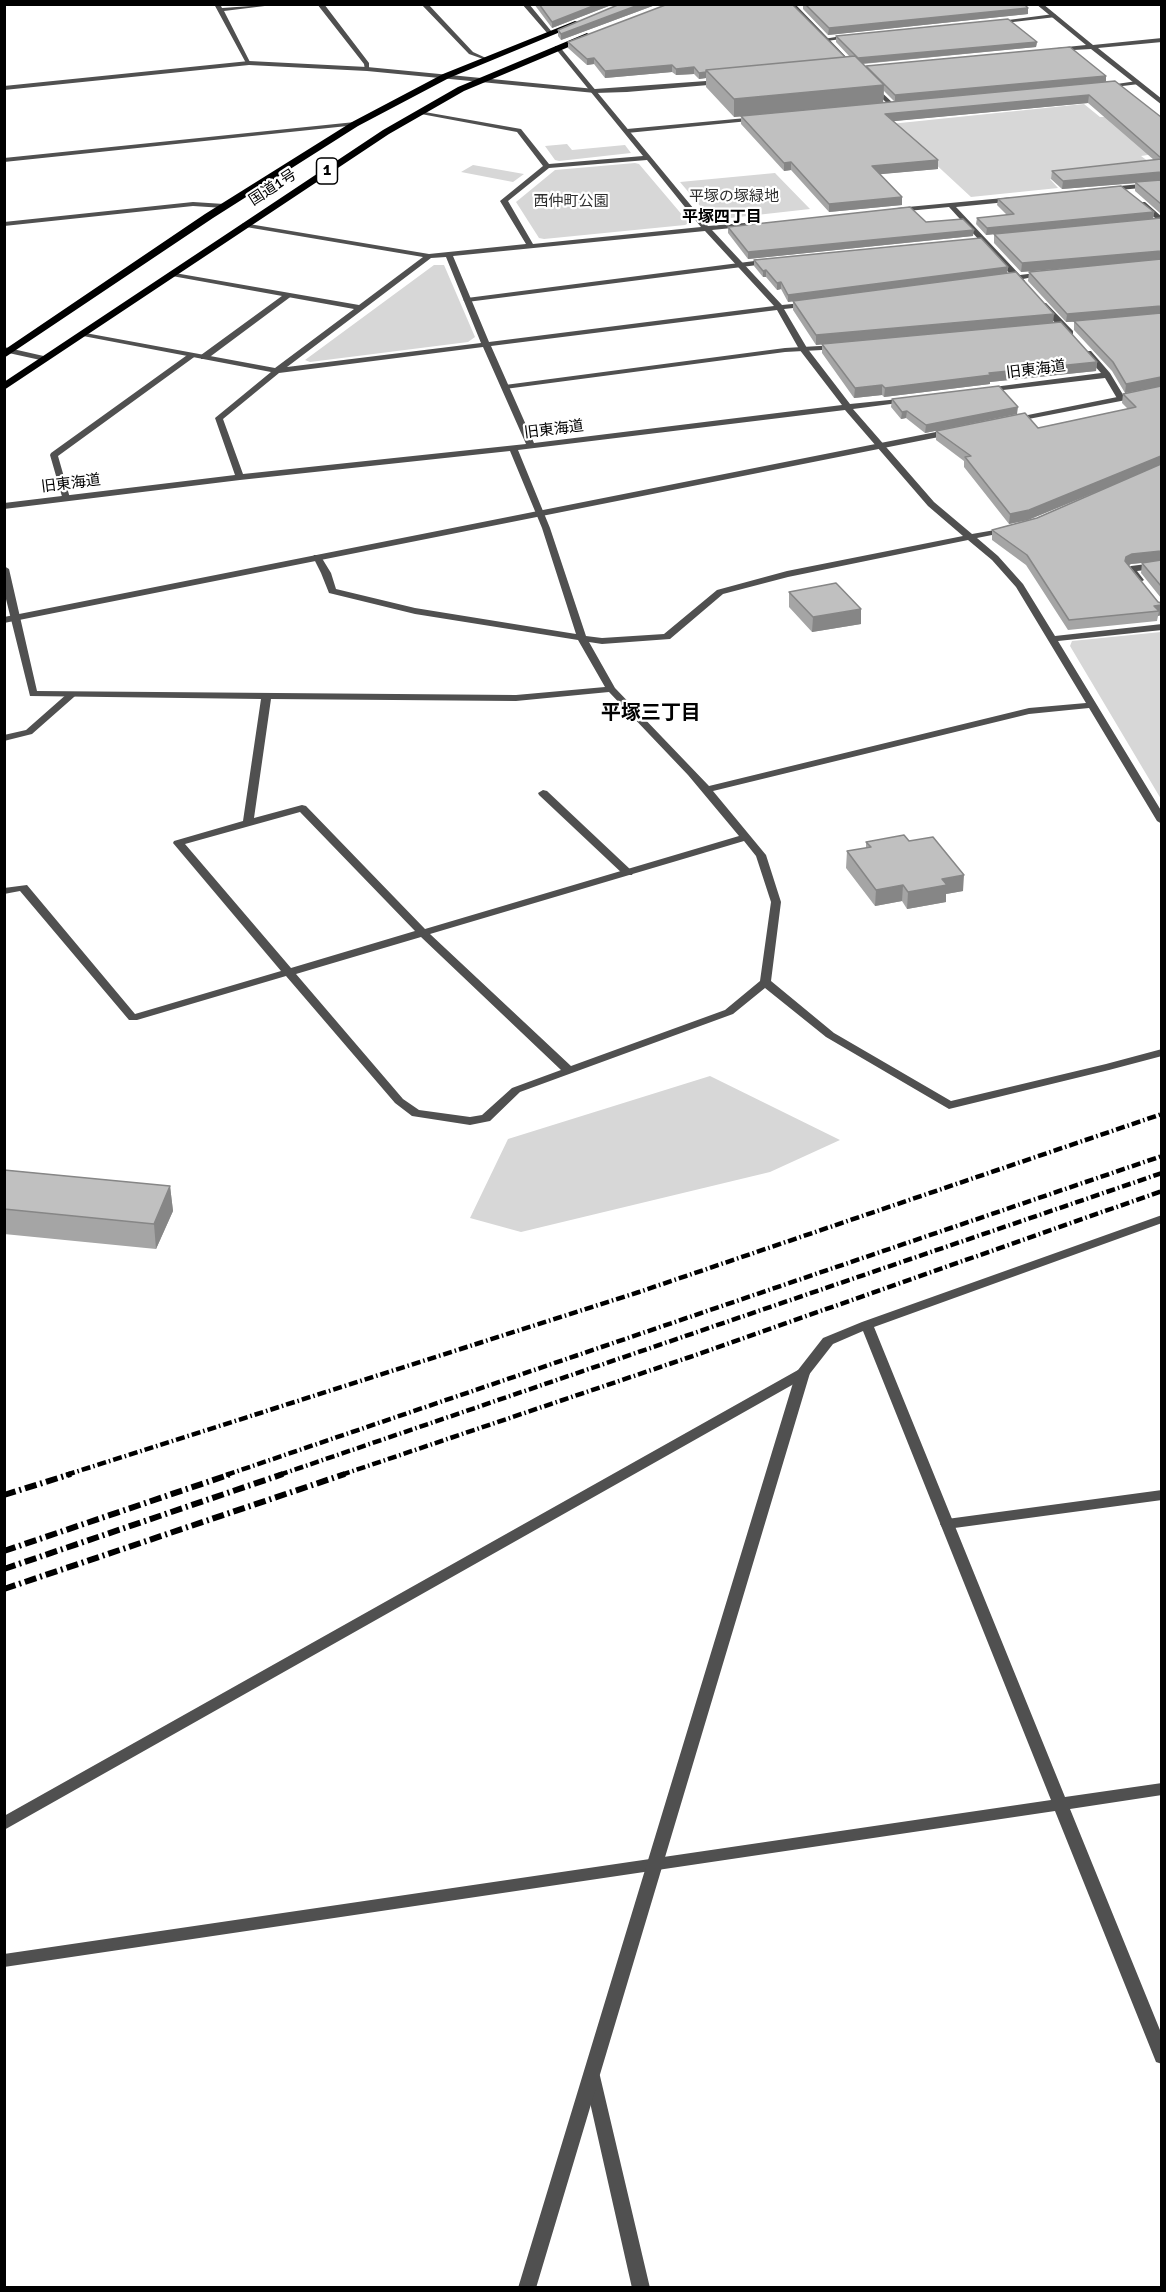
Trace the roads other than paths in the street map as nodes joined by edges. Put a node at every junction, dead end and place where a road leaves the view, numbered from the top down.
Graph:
1 (278, 4) edge
2 (320, 4) edge
3 (424, 4) edge
4 (525, 4) edge
5 (1039, 4) edge
6 (792, 5) edge
7 (803, 5) edge
8 (218, 7) edge
9 (1054, 16) junction
10 (591, 19) edge
11 (982, 23) edge
12 (600, 32) edge
13 (550, 33) junction
14 (863, 35) edge
15 (827, 39) junction
16 (1161, 40) edge
17 (557, 47) junction
18 (1092, 47) junction
19 (1043, 52) edge
20 (484, 59) junction
21 (249, 63) junction
22 (367, 69) junction
23 (841, 70) edge
24 (446, 76) junction
25 (862, 76) edge
26 (481, 80) junction
27 (725, 81) edge
28 (1137, 83) junction
29 (1102, 86) edge
30 (4, 88) edge
31 (595, 91) junction
32 (1158, 96) edge
33 (1161, 103) edge
34 (905, 105) edge
35 (893, 106) junction
36 (882, 107) edge
37 (421, 112) junction
38 (766, 118) edge
39 (355, 124) junction
40 (627, 131) junction
41 (647, 158) junction
42 (4, 160) edge
43 (547, 166) junction
44 (1161, 184) edge
45 (1123, 188) junction
46 (1100, 190) edge
47 (1131, 194) edge
48 (1020, 198) edge
49 (1138, 201) edge
50 (951, 205) junction
51 (224, 206) junction
52 (893, 210) edge
53 (1161, 222) edge
54 (4, 224) edge
55 (754, 224) edge
56 (1150, 224) edge
57 (246, 225) junction
58 (707, 229) junction
59 (968, 240) edge
60 (987, 240) junction
61 (531, 247) junction
62 (449, 255) junction
63 (429, 256) junction
64 (778, 260) edge
65 (740, 265) junction
66 (1050, 273) edge
67 (172, 274) junction
68 (1017, 277) junction
69 (994, 280) edge
70 (1025, 285) edge
71 (289, 295) junction
72 (467, 300) junction
73 (1041, 302) edge
74 (813, 303) edge
75 (779, 307) junction
76 (360, 308) junction
77 (1081, 326) edge
78 (1054, 327) edge
79 (1064, 327) junction
80 (83, 334) junction
81 (486, 345) junction
82 (846, 347) edge
83 (803, 349) junction
84 (6, 352) edge
85 (193, 355) junction
86 (204, 357) junction
87 (45, 359) junction
88 (277, 371) junction
89 (1107, 375) junction
90 (4, 387) edge
91 (505, 387) junction
92 (1161, 390) edge
93 (972, 392) edge
94 (1121, 398) junction
95 (916, 399) edge
96 (848, 408) junction
97 (1006, 421) edge
98 (960, 430) edge
99 (531, 446) junction
100 (881, 446) junction
101 (513, 448) junction
102 (240, 477) junction
103 (66, 498) junction
104 (4, 506) edge
105 (539, 513) junction
106 (1022, 526) edge
107 (972, 537) junction
108 (316, 557) junction
109 (1161, 565) edge
110 (4, 569) edge
111 (1143, 585) edge
112 (10, 619) edge
113 (1161, 627) edge
114 (582, 638) junction
115 (1052, 639) junction
116 (611, 688) junction
117 (71, 694) junction
118 (266, 698) junction
119 (1091, 705) junction
120 (4, 738) edge
121 (706, 790) junction
122 (543, 793) dead end
123 (1161, 821) edge
124 (248, 824) junction
125 (747, 837) junction
126 (628, 873) junction
127 (4, 891) edge
128 (423, 933) junction
129 (288, 973) junction
130 (765, 982) junction
131 (1161, 1052) edge
132 (569, 1071) junction
133 (1161, 1219) edge
134 (867, 1324) junction
135 (803, 1374) junction
136 (1161, 1495) edge
137 (947, 1524) junction
138 (1161, 1789) edge
139 (1059, 1803) junction
140 (4, 1824) edge
141 (654, 1864) junction
142 (4, 1961) edge
143 (1161, 2057) edge
144 (591, 2072) junction
145 (527, 2288) edge
146 (641, 2288) edge

1 - 8 street
2 - 22 street
3 - 20 street
4 - 13 street
5 - 9 street
6 - 7 street
6 - 15 street
8 - 21 street
9 - 11 street
9 - 18 street
10 - 13 highway, 国道1号 / 1
12 - 17 highway, 国道1号 / 1
13 - 20 highway, 国道1号 / 1
14 - 15 street
15 - 23 street
16 - 18 street
17 - 26 highway, 国道1号 / 1
17 - 31 street
18 - 19 street
18 - 28 street
20 - 24 highway, 国道1号 / 1
21 - 22 street
21 - 30 street
22 - 24 street
24 - 26 street
24 - 39 highway, 国道1号 / 1
25 - 35 street
26 - 31 street
26 - 37 highway, 国道1号 / 1
27 - 31 street
28 - 29 street
28 - 32 street
31 - 40 street
32 - 33 street
34 - 35 street
35 - 36 street
37 - 43 street
37 - 57 highway, 国道1号 / 1
38 - 40 street
39 - 42 street
39 - 51 highway, 国道1号 / 1
40 - 41 street
41 - 43 street
41 - 58 street
43 - 61 street
44 - 45 street
45 - 46 street
45 - 47 street
48 - 50 street
49 - 53 street
50 - 52 street
50 - 60 street
51 - 54 street
51 - 84 highway, 国道1号 / 1
53 - 56 street
55 - 58 street
57 - 63 street
57 - 67 highway, 国道1号 / 1
58 - 61 street
58 - 65 street
59 - 60 street
60 - 68 street
61 - 62 street
62 - 63 street
62 - 72 street
63 - 76 street
64 - 65 street
65 - 72 street
65 - 75 street
66 - 68 street
67 - 71 street
67 - 80 highway, 国道1号 / 1
68 - 69 street
68 - 70 street
71 - 76 street
71 - 86 street
72 - 81 street
73 - 79 street
74 - 75 street
75 - 81 street
75 - 83 street
76 - 88 street
77 - 79 street
78 - 79 street
79 - 89 street
80 - 85 street
80 - 87 highway, 国道1号 / 1
81 - 88 street
81 - 91 street
82 - 83 street
83 - 91 street
83 - 96 street
84 - 87 street
85 - 86 street
85 - 103 street
86 - 88 street
87 - 90 highway, 国道1号 / 1
88 - 102 street
89 - 93 street, 旧東海道
89 - 94 street
91 - 99 street
92 - 94 street
94 - 97 street
95 - 96 street, 旧東海道
96 - 99 street, 旧東海道
96 - 100 street
98 - 100 street
99 - 101 street, 旧東海道
100 - 105 street
100 - 107 street
101 - 102 street, 旧東海道
101 - 105 street
102 - 103 street, 旧東海道
103 - 104 street, 旧東海道
105 - 108 street
105 - 114 street
106 - 107 street
107 - 114 street
107 - 115 street
108 - 112 street
108 - 114 street
109 - 111 street
110 - 112 street
112 - 117 street
113 - 115 street
114 - 116 street
115 - 119 street
116 - 118 street
116 - 121 street
117 - 118 street
117 - 120 street
118 - 124 street
119 - 121 street
119 - 123 street
121 - 125 street
122 - 126 street
124 - 128 street
124 - 129 street
125 - 126 street
125 - 130 street
126 - 128 street
127 - 129 street
128 - 129 street
128 - 132 street
129 - 132 street
130 - 131 street
130 - 132 street
133 - 134 street
134 - 135 street
134 - 137 street
135 - 140 street
135 - 141 street
136 - 137 street
137 - 139 street
138 - 139 street
139 - 141 street
139 - 143 street
141 - 142 street
141 - 144 street
144 - 145 street
144 - 146 street

